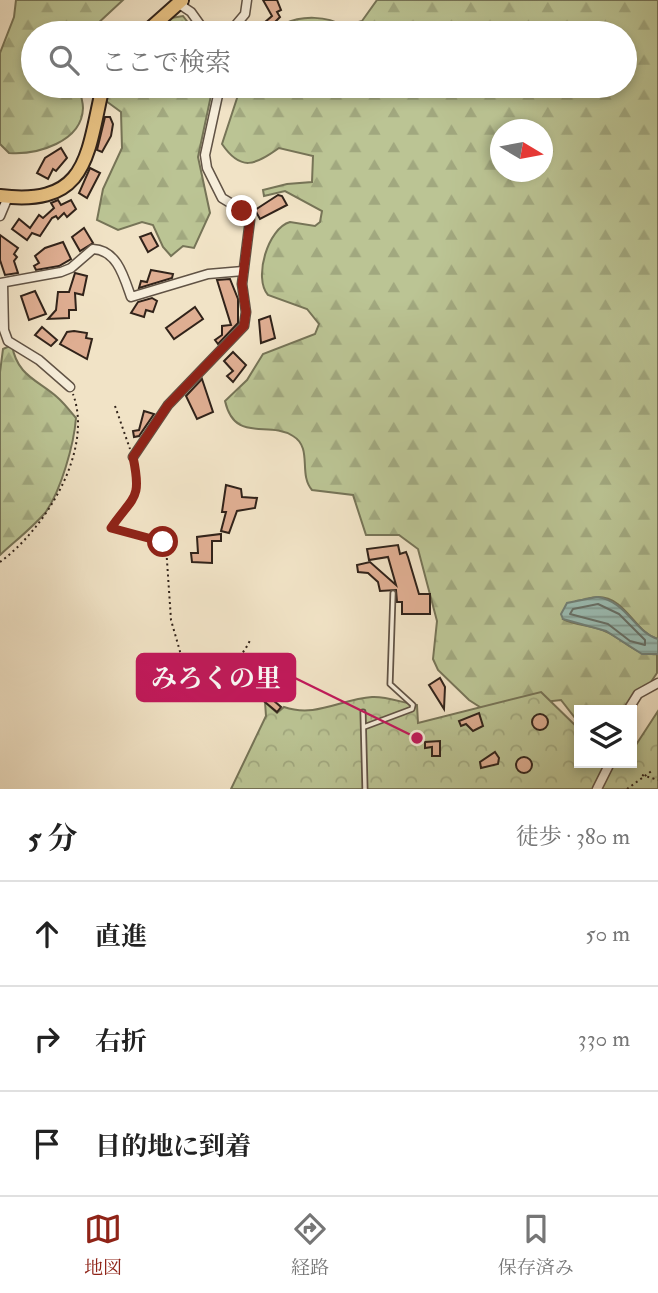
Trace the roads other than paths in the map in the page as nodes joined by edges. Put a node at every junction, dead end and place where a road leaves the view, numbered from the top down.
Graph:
1 (183, 0) edge
2 (247, 0) edge
3 (159, 21) edge
4 (197, 21) edge
5 (239, 21) edge
6 (100, 98) edge
7 (217, 98) edge
8 (4, 196) edge
9 (0, 216) edge
10 (243, 271) junction
11 (1, 284) edge
12 (70, 387) road end
13 (133, 457) road end
14 (393, 593) dead end
15 (658, 683) edge
16 (631, 705) edge
17 (363, 712) dead end
18 (364, 727) junction
19 (608, 768) edge
20 (365, 789) edge
21 (597, 789) edge

1 - 3 main road
1 - 4 street
2 - 5 street
6 - 8 main road
7 - 10 street
8 - 9 street
10 - 11 street
10 - 13 street
11 - 12 street
14 - 18 lane
15 - 16 street
17 - 18 lane
18 - 20 lane
19 - 21 street

